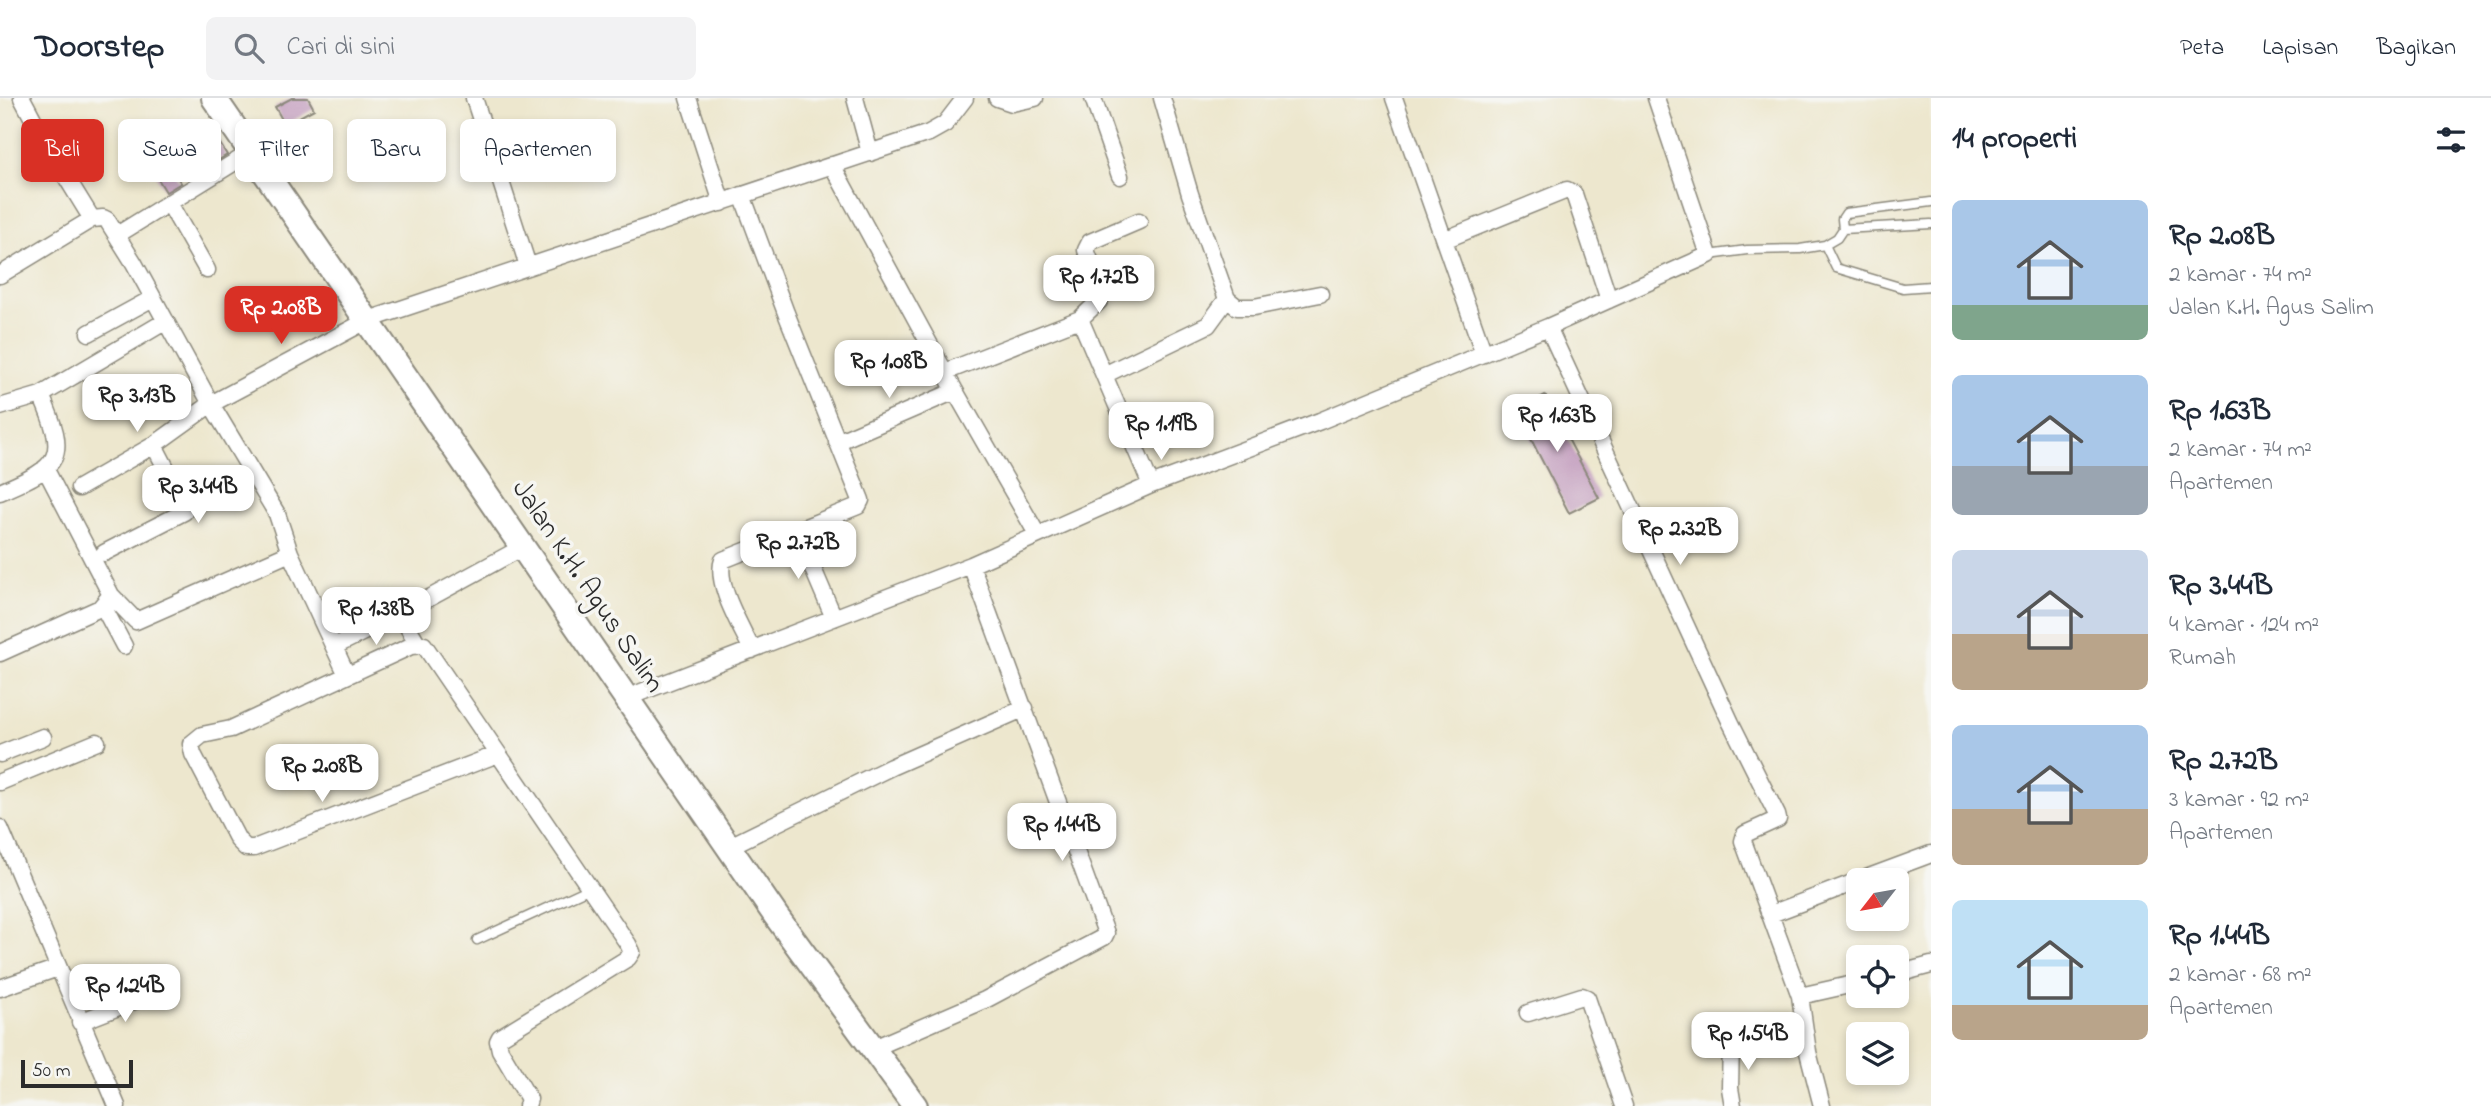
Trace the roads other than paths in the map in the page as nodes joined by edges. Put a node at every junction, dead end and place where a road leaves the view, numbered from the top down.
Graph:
1 (22, 98) edge
2 (214, 98) edge
3 (474, 98) edge
4 (688, 98) edge
5 (855, 98) edge
6 (965, 98) edge
7 (997, 98) edge
8 (1035, 98) edge
9 (1094, 98) edge
10 (1162, 98) edge
11 (1394, 98) edge
12 (1656, 98) edge
13 (235, 129) edge
14 (870, 153) junction
15 (235, 162) edge
16 (832, 165) junction
17 (1121, 176) dead end
18 (272, 182) edge
19 (742, 195) junction
20 (1931, 202) edge
21 (169, 203) junction
22 (722, 203) junction
23 (92, 219) junction
24 (1139, 221) dead end
25 (1931, 223) edge
26 (1843, 229) junction
27 (117, 234) junction
28 (1444, 240) junction
29 (1825, 245) junction
30 (1709, 255) junction
31 (528, 266) junction
32 (207, 270) dead end
33 (0, 275) edge
34 (1931, 286) edge
35 (1320, 293) dead end
36 (153, 298) junction
37 (1227, 299) junction
38 (1609, 300) junction
39 (1080, 319) junction
40 (369, 320) junction
41 (166, 321) junction
42 (1548, 327) junction
43 (89, 333) dead end
44 (1484, 354) junction
45 (945, 372) junction
46 (1104, 375) junction
47 (955, 391) junction
48 (41, 395) junction
49 (211, 404) junction
50 (0, 407) edge
51 (837, 442) junction
52 (154, 445) junction
53 (45, 468) junction
54 (1151, 485) junction
55 (79, 488) dead end
56 (0, 492) edge
57 (796, 529) junction
58 (1037, 534) junction
59 (523, 547) junction
60 (104, 553) dead end
61 (289, 553) junction
62 (971, 565) junction
63 (105, 601) junction
64 (400, 614) junction
65 (834, 618) junction
66 (418, 644) junction
67 (124, 646) dead end
68 (335, 646) junction
69 (752, 650) junction
70 (0, 653) edge
71 (348, 675) junction
72 (626, 698) junction
73 (1025, 708) junction
74 (43, 737) dead end
75 (97, 742) dead end
76 (0, 754) edge
77 (498, 754) junction
78 (0, 782) edge
79 (0, 828) edge
80 (728, 847) junction
81 (1931, 854) edge
82 (1894, 868) edge
83 (1846, 886) edge
84 (590, 888) junction
85 (1770, 914) junction
86 (477, 940) dead end
87 (1931, 965) edge
88 (58, 968) junction
89 (1909, 971) edge
90 (1846, 986) edge
91 (0, 988) edge
92 (158, 992) dead end
93 (1800, 996) junction
94 (1528, 1013) dead end
95 (80, 1022) junction
96 (1731, 1042) dead end
97 (874, 1048) junction
98 (117, 1106) edge
99 (527, 1106) edge
100 (915, 1106) edge
101 (1624, 1106) edge
102 (1733, 1106) edge
103 (1822, 1106) edge

1 - 23 street
2 - 13 highway, Jalan K.H. Agus Salim
3 - 31 street
4 - 22 street
5 - 14 street
6 - 14 street
7 - 8 street
9 - 17 street
10 - 37 street
11 - 28 street
12 - 30 street
14 - 16 street
15 - 21 street
16 - 19 street
16 - 45 street
18 - 40 highway, Jalan K.H. Agus Salim
19 - 22 street
19 - 51 street
20 - 26 lane
21 - 27 street
21 - 32 street
22 - 31 street
23 - 27 street
23 - 33 street
24 - 39 street
25 - 26 lane
26 - 29 lane
27 - 36 street
28 - 38 street
28 - 44 street
29 - 30 lane
29 - 34 lane
30 - 38 street
31 - 40 street
35 - 37 street
36 - 41 street
36 - 43 street
37 - 46 street
38 - 42 street
39 - 45 street
39 - 46 street
40 - 49 street
40 - 59 highway, Jalan K.H. Agus Salim
41 - 48 street
41 - 49 street
42 - 44 street
42 - 85 street
44 - 54 street
45 - 47 street
46 - 54 street
47 - 51 street
47 - 58 street
48 - 50 street
48 - 53 street
49 - 52 street
49 - 61 street
51 - 57 street
52 - 55 street
52 - 60 street
53 - 56 street
53 - 63 street
54 - 58 street
57 - 65 street
57 - 69 street
58 - 62 street
59 - 64 street
59 - 72 highway, Jalan K.H. Agus Salim
61 - 63 street
61 - 68 street
62 - 65 street
62 - 73 street
63 - 67 street
63 - 70 street
64 - 66 street
64 - 68 street
65 - 69 street
66 - 71 street
66 - 77 street
68 - 71 street
69 - 72 street
71 - 77 street
72 - 80 highway, Jalan K.H. Agus Salim
73 - 80 street
73 - 97 street
74 - 76 street
75 - 78 street
77 - 84 street
79 - 88 street
80 - 97 highway, Jalan K.H. Agus Salim
81 - 82 street
83 - 85 street
84 - 86 lane
84 - 99 street
85 - 93 street
87 - 89 street
88 - 91 street
88 - 95 street
90 - 93 street
92 - 95 street
93 - 103 street
94 - 101 street
95 - 98 street
96 - 102 street
97 - 100 highway, Jalan K.H. Agus Salim

